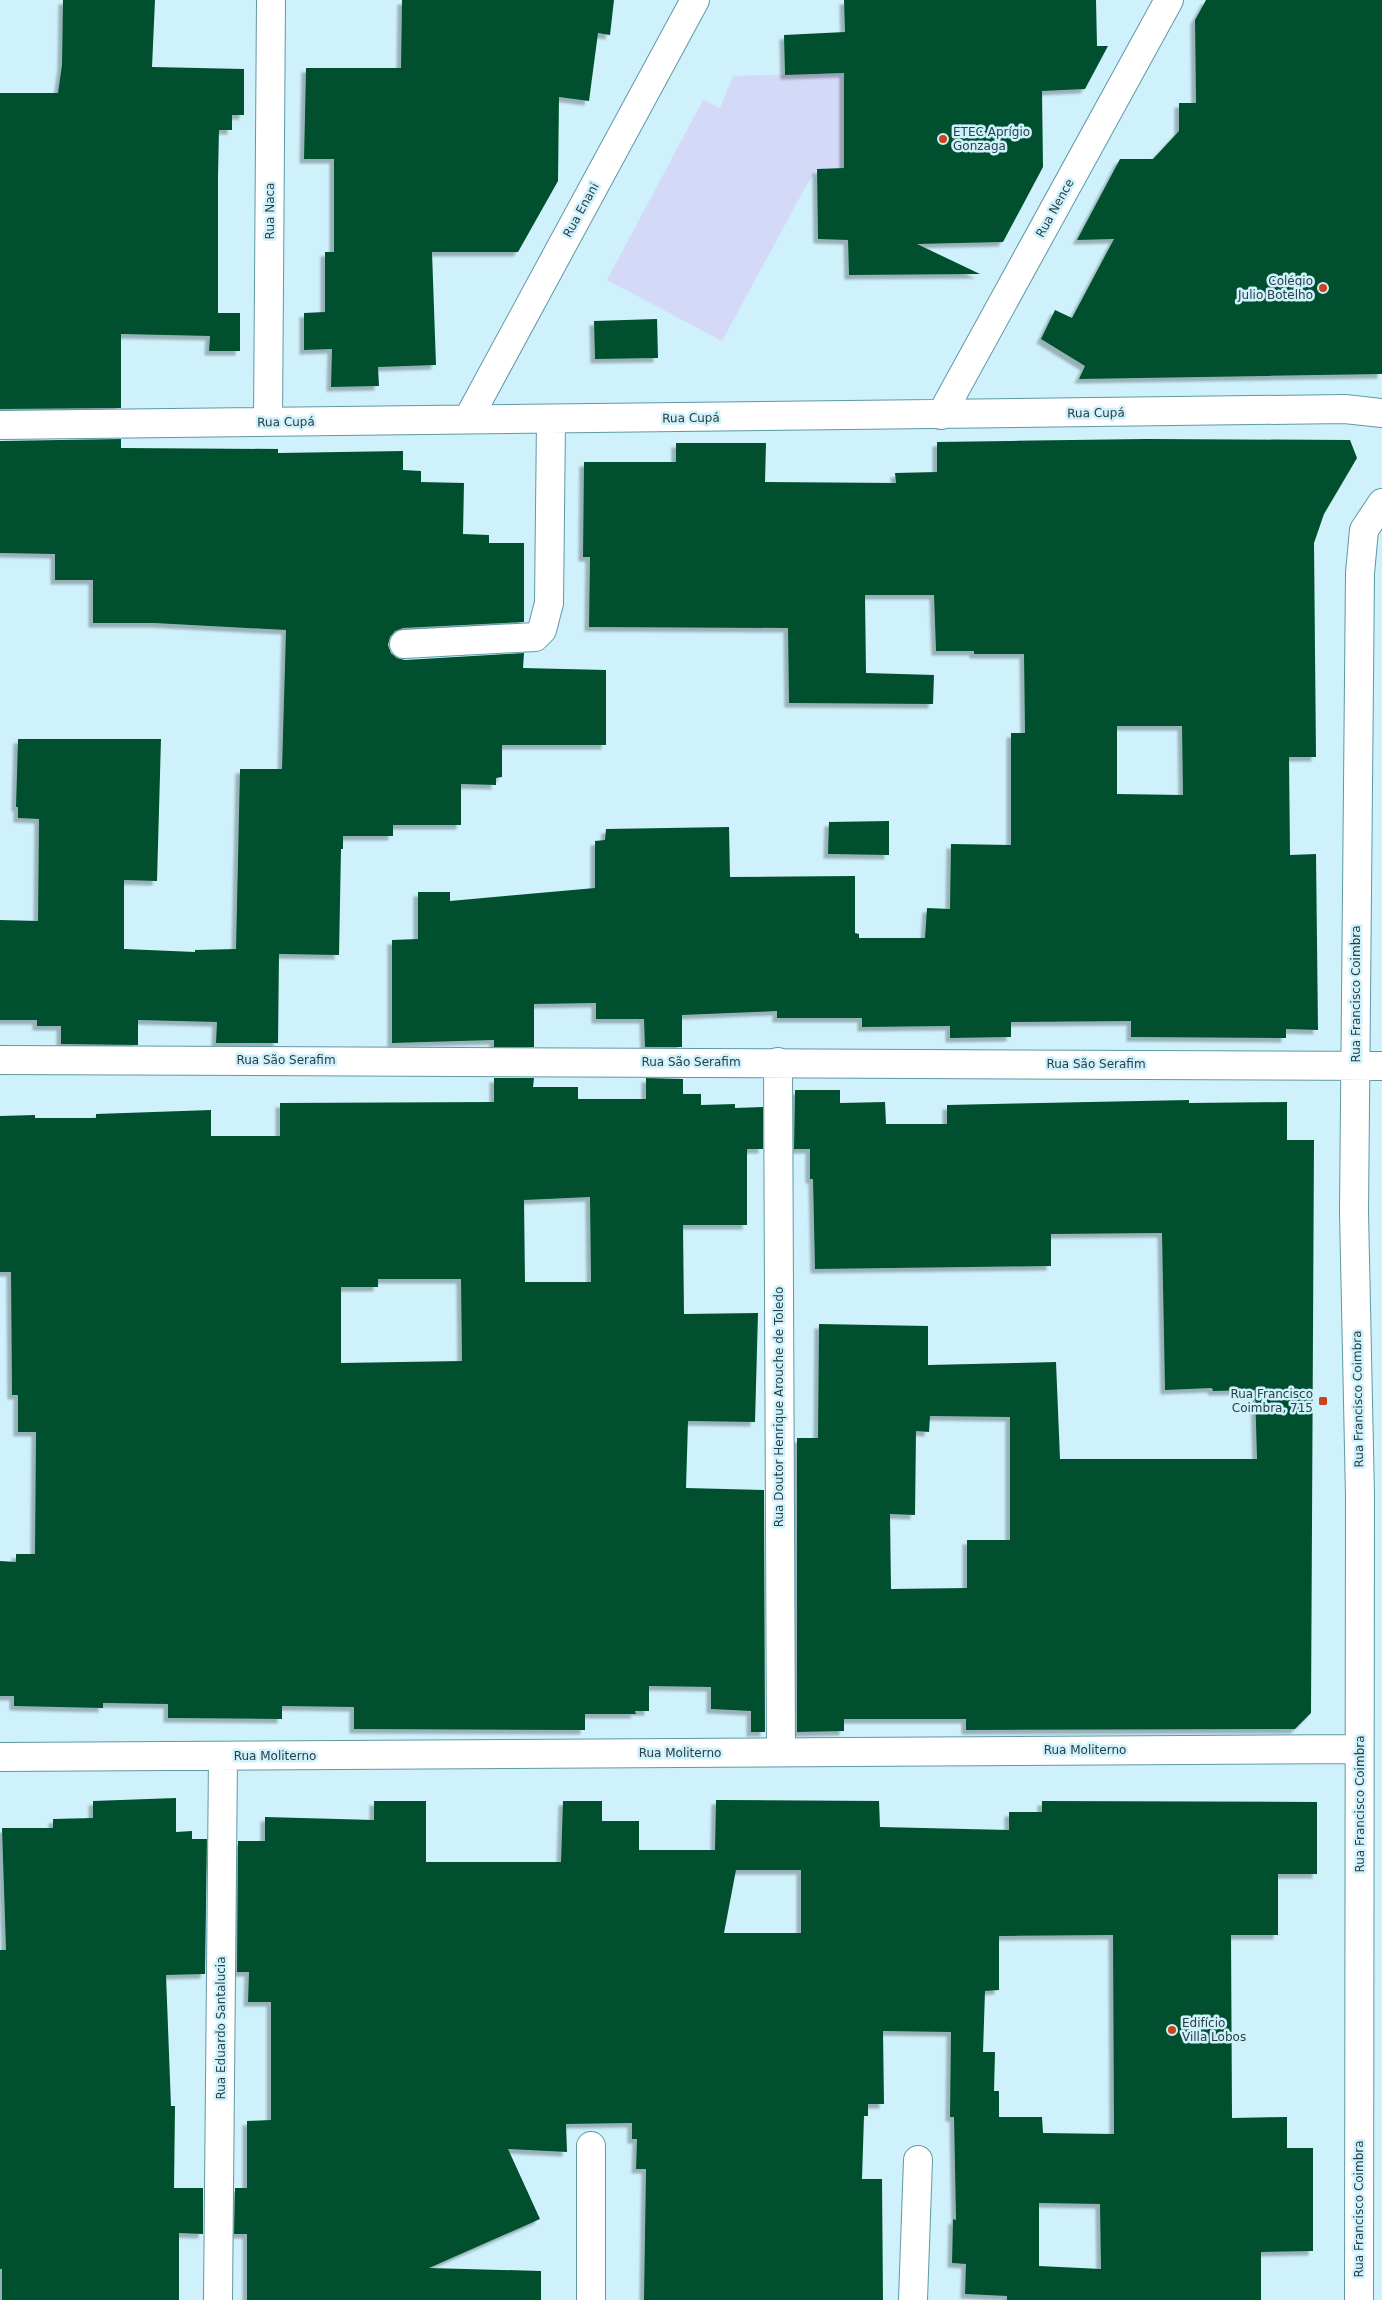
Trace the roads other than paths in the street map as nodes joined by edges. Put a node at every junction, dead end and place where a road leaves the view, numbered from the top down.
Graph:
1 (272, 0) edge
2 (695, 0) edge
3 (1169, 0) edge
4 (1382, 414) edge
5 (942, 415) junction
6 (468, 419) junction
7 (551, 420) junction
8 (268, 422) junction
9 (0, 425) edge
10 (1382, 503) edge
11 (404, 644) dead end
12 (0, 1060) edge
13 (778, 1062) junction
14 (1369, 1066) edge
15 (1371, 1496) edge
16 (1360, 1749) junction
17 (781, 1752) junction
18 (223, 1756) junction
19 (0, 1757) edge
20 (1371, 1899) edge
21 (591, 2146) dead end
22 (918, 2160) dead end
23 (218, 2300) edge
24 (591, 2300) edge
25 (913, 2300) edge
26 (1359, 2300) edge

1 - 8 street, Rua Naca
2 - 6 street, Rua Enani
3 - 5 street, Rua Nence
4 - 5 street, Rua Cupá
5 - 7 street, Rua Cupá
6 - 7 street, Rua Cupá
6 - 8 street, Rua Cupá
7 - 11 street
8 - 9 street, Rua Cupá
10 - 14 street, Rua Francisco Coimbra
12 - 13 street, Rua São Serafim
13 - 14 street, Rua São Serafim
13 - 17 street, Rua Doutor Henrique Arouche de Toledo
14 - 15 street, Rua Francisco Coimbra
15 - 16 street, Rua Francisco Coimbra
16 - 17 street, Rua Moliterno
16 - 20 street, Rua Francisco Coimbra
17 - 18 street, Rua Moliterno
18 - 19 street, Rua Moliterno
18 - 23 street, Rua Eduardo Santalucia
20 - 26 street, Rua Francisco Coimbra
21 - 24 street
22 - 25 street

